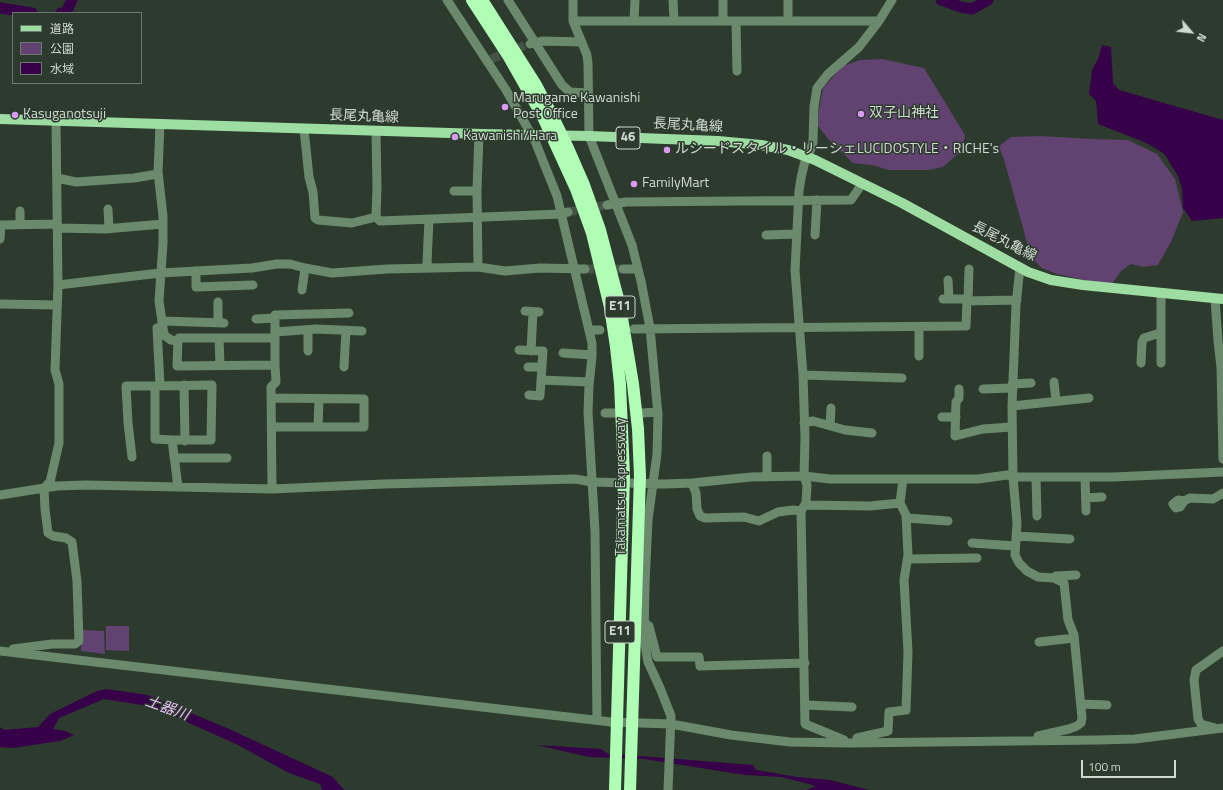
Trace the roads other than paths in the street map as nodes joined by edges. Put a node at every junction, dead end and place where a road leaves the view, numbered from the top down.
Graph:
1 (447, 0) edge
2 (472, 0) edge
3 (482, 0) edge
4 (508, 0) edge
5 (572, 0) edge
6 (634, 0) edge
7 (673, 0) edge
8 (723, 0) edge
9 (788, 0) edge
10 (892, 0) edge
11 (736, 20) junction
12 (788, 20) junction
13 (573, 21) junction
14 (634, 21) junction
15 (674, 21) junction
16 (723, 21) junction
17 (879, 22) junction
18 (582, 42) junction
19 (532, 43) junction
20 (737, 71) dead end
21 (588, 93) junction
22 (548, 117) junction
23 (0, 119) edge
24 (56, 121) junction
25 (160, 124) junction
26 (304, 129) junction
27 (376, 131) junction
28 (479, 134) junction
29 (532, 135) junction
30 (589, 136) junction
31 (562, 147) junction
32 (808, 157) junction
33 (158, 174) junction
34 (57, 178) junction
35 (862, 184) junction
36 (454, 191) dead end
37 (477, 191) junction
38 (817, 200) junction
39 (799, 201) junction
40 (617, 203) junction
41 (607, 205) tunnel mouth
42 (108, 209) dead end
43 (20, 211) dead end
44 (565, 213) junction
45 (477, 216) junction
46 (376, 217) junction
47 (429, 220) junction
48 (20, 224) junction
49 (163, 224) junction
50 (57, 226) junction
51 (109, 229) junction
52 (797, 234) junction
53 (766, 235) dead end
54 (815, 235) dead end
55 (2, 238) edge
56 (478, 267) junction
57 (1020, 267) junction
58 (252, 268) junction
59 (305, 268) junction
60 (430, 268) junction
61 (585, 269) tunnel mouth
62 (623, 269) tunnel mouth
63 (638, 269) junction
64 (969, 269) dead end
65 (574, 270) junction
66 (196, 271) junction
67 (160, 273) junction
68 (948, 280) dead end
69 (58, 285) junction
70 (302, 290) dead end
71 (1161, 293) junction
72 (1219, 299) edge
73 (1017, 300) junction
74 (968, 301) junction
75 (218, 302) dead end
76 (0, 304) edge
77 (57, 304) junction
78 (532, 312) dead end
79 (350, 313) dead end
80 (256, 318) dead end
81 (275, 318) junction
82 (162, 324) junction
83 (919, 327) junction
84 (650, 328) junction
85 (800, 328) junction
86 (634, 329) dead end
87 (308, 330) junction
88 (346, 330) junction
89 (362, 330) dead end
90 (589, 330) junction
91 (600, 330) dead end
92 (1160, 334) junction
93 (275, 335) junction
94 (219, 338) junction
95 (178, 341) junction
96 (519, 350) dead end
97 (308, 351) dead end
98 (531, 351) junction
99 (563, 353) dead end
100 (592, 355) junction
101 (919, 356) dead end
102 (1161, 362) dead end
103 (1141, 363) dead end
104 (220, 365) junction
105 (275, 365) junction
106 (344, 367) dead end
107 (528, 367) dead end
108 (542, 367) junction
109 (803, 375) junction
110 (902, 378) dead end
111 (541, 380) junction
112 (589, 382) junction
113 (1054, 382) dead end
114 (1031, 383) dead end
115 (157, 385) junction
116 (184, 385) junction
117 (1012, 386) junction
118 (959, 389) dead end
119 (983, 389) dead end
120 (1222, 390) edge
121 (529, 395) dead end
122 (272, 398) junction
123 (1089, 398) dead end
124 (319, 399) junction
125 (1056, 401) junction
126 (1012, 406) junction
127 (831, 408) dead end
128 (658, 412) junction
129 (605, 413) dead end
130 (642, 413) dead end
131 (615, 414) dead end
132 (942, 417) dead end
133 (956, 417) junction
134 (804, 423) junction
135 (830, 426) junction
136 (1011, 426) junction
137 (272, 427) junction
138 (318, 427) junction
139 (872, 433) dead end
140 (172, 440) junction
141 (185, 441) junction
142 (767, 456) dead end
143 (132, 457) dead end
144 (174, 458) junction
145 (227, 458) dead end
146 (1223, 459) edge
147 (1223, 472) edge
148 (804, 476) junction
149 (767, 477) junction
150 (1013, 477) junction
151 (1036, 477) junction
152 (1085, 477) junction
153 (903, 479) junction
154 (592, 482) junction
155 (652, 482) junction
156 (692, 483) junction
157 (178, 487) junction
158 (44, 488) junction
159 (272, 489) junction
160 (1223, 493) edge
161 (0, 495) edge
162 (1102, 497) dead end
163 (1086, 498) junction
164 (1184, 501) dead end
165 (900, 503) junction
166 (803, 508) junction
167 (1086, 511) dead end
168 (1037, 516) dead end
169 (906, 518) junction
170 (948, 521) dead end
171 (1016, 536) junction
172 (1070, 539) dead end
173 (972, 543) dead end
174 (1015, 546) junction
175 (977, 558) dead end
176 (908, 559) junction
177 (1076, 575) dead end
178 (1054, 578) junction
179 (644, 622) junction
180 (1074, 638) junction
181 (1038, 642) dead end
182 (1, 651) edge
183 (1223, 651) edge
184 (805, 663) junction
185 (1080, 704) junction
186 (805, 705) junction
187 (1107, 705) dead end
188 (852, 707) dead end
189 (597, 720) junction
190 (671, 727) junction
191 (1221, 729) edge
192 (1036, 740) junction
193 (850, 742) junction
194 (615, 790) edge
195 (630, 790) edge
196 (668, 790) edge

1 - 29 street
2 - 22 highway, Takamatsu Expressway / E11
3 - 22 highway, Takamatsu Expressway / E11
4 - 19 street
5 - 13 street
6 - 14 street
7 - 15 street
8 - 16 street
9 - 12 street
10 - 17 street
11 - 12 street
11 - 16 street
11 - 20 street
12 - 17 street
13 - 14 street
13 - 18 street
14 - 15 street
15 - 16 street
17 - 32 street
18 - 19 street
18 - 21 street
19 - 21 street
21 - 30 street
22 - 31 highway, Takamatsu Expressway / E11
23 - 24 main road, 長尾丸亀線 / 46
24 - 25 main road, 長尾丸亀線 / 46
24 - 34 street
25 - 26 main road, 長尾丸亀線 / 46
25 - 33 street
26 - 27 main road, 長尾丸亀線 / 46
26 - 46 street
27 - 28 main road, 長尾丸亀線 / 46
27 - 46 street
28 - 29 main road, 長尾丸亀線 / 46
28 - 37 street
29 - 30 main road, 長尾丸亀線 / 46
29 - 44 street
30 - 32 main road, 長尾丸亀線 / 46
30 - 40 street
31 - 194 highway, Takamatsu Expressway / E11
31 - 195 highway, Takamatsu Expressway / E11
32 - 35 main road, 長尾丸亀線 / 46
32 - 39 street
33 - 34 street
33 - 49 street
34 - 50 street
35 - 38 street
35 - 57 main road, 長尾丸亀線 / 46
36 - 37 street
37 - 45 street
38 - 39 street
38 - 54 street
39 - 40 street
39 - 52 street
40 - 41 street
40 - 63 street
42 - 51 street
43 - 48 street
44 - 45 street
44 - 65 street
45 - 47 street
45 - 56 street
46 - 47 street
47 - 60 street
48 - 50 street
48 - 55 street
49 - 51 street
49 - 67 street
50 - 51 street
50 - 69 street
52 - 53 street
52 - 85 street
56 - 60 street
56 - 65 street
57 - 71 main road, 長尾丸亀線 / 46
57 - 73 street
58 - 59 street
58 - 66 street
58 - 66 street
59 - 60 street
59 - 70 street
61 - 65 street
62 - 63 street
63 - 84 street
64 - 74 street
65 - 90 street
66 - 67 street
67 - 69 street
67 - 82 street
68 - 74 street
69 - 77 street
71 - 72 main road, 長尾丸亀線 / 46
71 - 92 street
72 - 120 street
73 - 74 street
73 - 117 street
74 - 83 street
75 - 82 street
76 - 77 street
77 - 158 street
78 - 98 street
79 - 81 street
80 - 81 street
81 - 93 street
82 - 95 street
82 - 115 street
83 - 85 street
83 - 101 street
84 - 85 street
84 - 86 street
84 - 128 street
85 - 109 street
87 - 88 street
87 - 93 street
87 - 97 street
88 - 89 street
88 - 106 street
90 - 91 street
90 - 100 street
92 - 102 street
92 - 103 street
93 - 94 street
93 - 105 street
94 - 95 street
94 - 104 street
95 - 104 street
96 - 98 street
98 - 108 street
99 - 100 street
100 - 112 street
104 - 105 street
105 - 122 street
107 - 108 street
108 - 111 street
109 - 110 street
109 - 134 street
111 - 112 street
111 - 121 street
112 - 154 street
113 - 125 street
114 - 117 street
115 - 116 street
115 - 140 street
115 - 143 street
116 - 141 street
116 - 141 street
117 - 119 street
117 - 126 street
118 - 133 street
120 - 146 street
122 - 124 street
122 - 137 street
123 - 125 street
124 - 138 street
124 - 138 street
125 - 126 street
126 - 136 street
127 - 135 street
128 - 130 street
128 - 155 street
129 - 131 street
132 - 133 street
133 - 136 street
134 - 135 street
134 - 148 street
135 - 139 street
136 - 150 street
137 - 138 street
137 - 159 street
140 - 141 street
140 - 144 street
142 - 149 street
144 - 145 street
144 - 157 street
147 - 152 street
148 - 149 street
148 - 153 street
148 - 166 street
149 - 156 street
150 - 151 street
150 - 153 street
150 - 171 street
151 - 152 street
151 - 168 street
152 - 163 street
153 - 165 street
154 - 155 street
154 - 159 street
154 - 189 street
155 - 156 street
155 - 179 street
156 - 166 street
157 - 158 street
157 - 159 street
158 - 161 street
158 - 182 street
160 - 164 street
162 - 163 street
163 - 167 street
165 - 166 street
165 - 169 street
166 - 184 street
169 - 170 street
169 - 176 street
171 - 172 street
171 - 174 street
173 - 174 street
174 - 178 street
175 - 176 street
176 - 193 street
177 - 178 street
178 - 180 street
179 - 184 street
179 - 190 street
180 - 181 street
180 - 185 street
182 - 189 street
183 - 191 street
184 - 186 street
185 - 187 street
185 - 192 street
186 - 188 street
186 - 193 street
189 - 190 street
190 - 193 street
190 - 196 street
191 - 192 street
192 - 193 street

